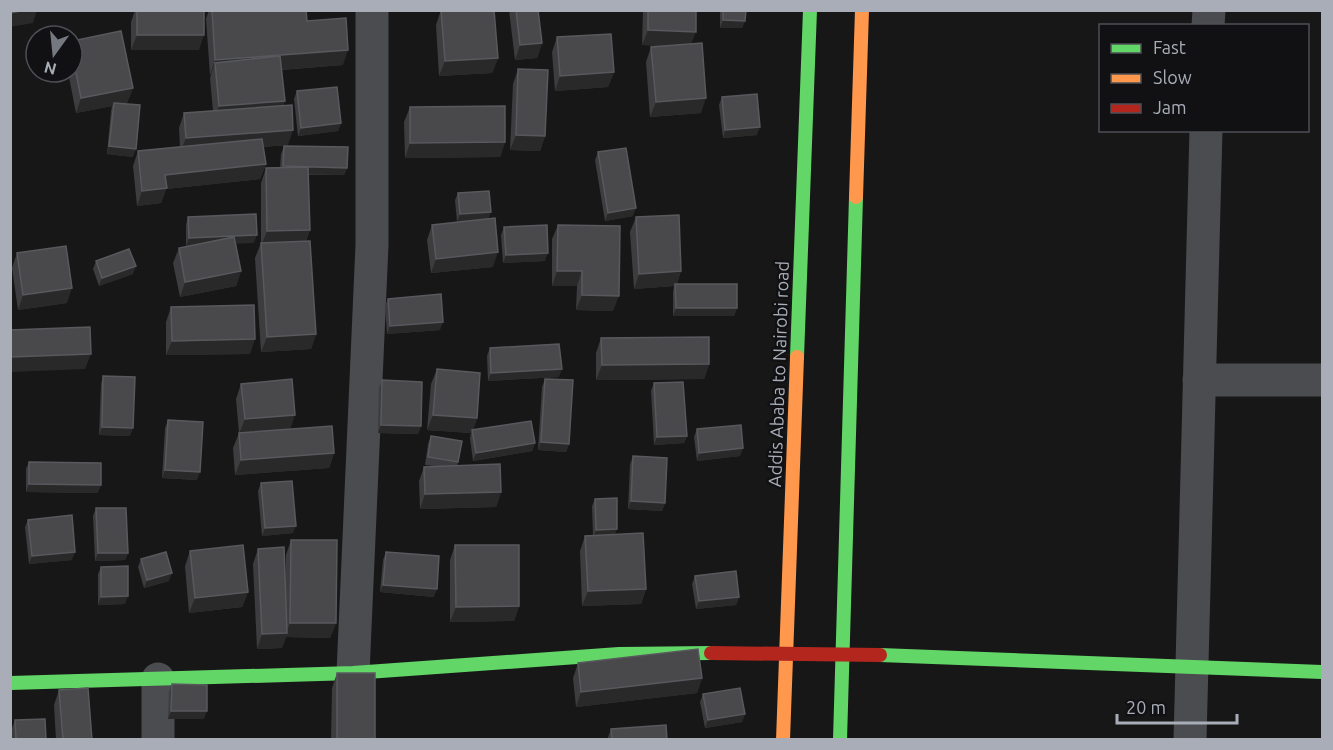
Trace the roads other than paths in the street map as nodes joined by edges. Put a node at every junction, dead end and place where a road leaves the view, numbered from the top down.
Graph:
1 (372, 10) edge
2 (810, 10) edge
3 (862, 10) edge
4 (1206, 132) edge
5 (1199, 380) junction
6 (1323, 380) edge
7 (788, 652) junction
8 (842, 654) junction
9 (1191, 667) junction
10 (1323, 672) edge
11 (353, 673) junction
12 (158, 679) junction
13 (10, 683) edge
14 (158, 740) edge
15 (783, 740) edge
16 (840, 740) edge
17 (1190, 740) edge

1 - 11 street
2 - 7 main road, Addis Ababa to Nairobi road
3 - 8 main road
4 - 5 street
5 - 6 street
5 - 9 street
7 - 8 main road
7 - 11 main road
7 - 15 main road, Addis Ababa to Nairobi road
8 - 9 main road
8 - 16 main road
9 - 10 main road
9 - 17 street
11 - 12 main road
12 - 13 main road
12 - 14 street

